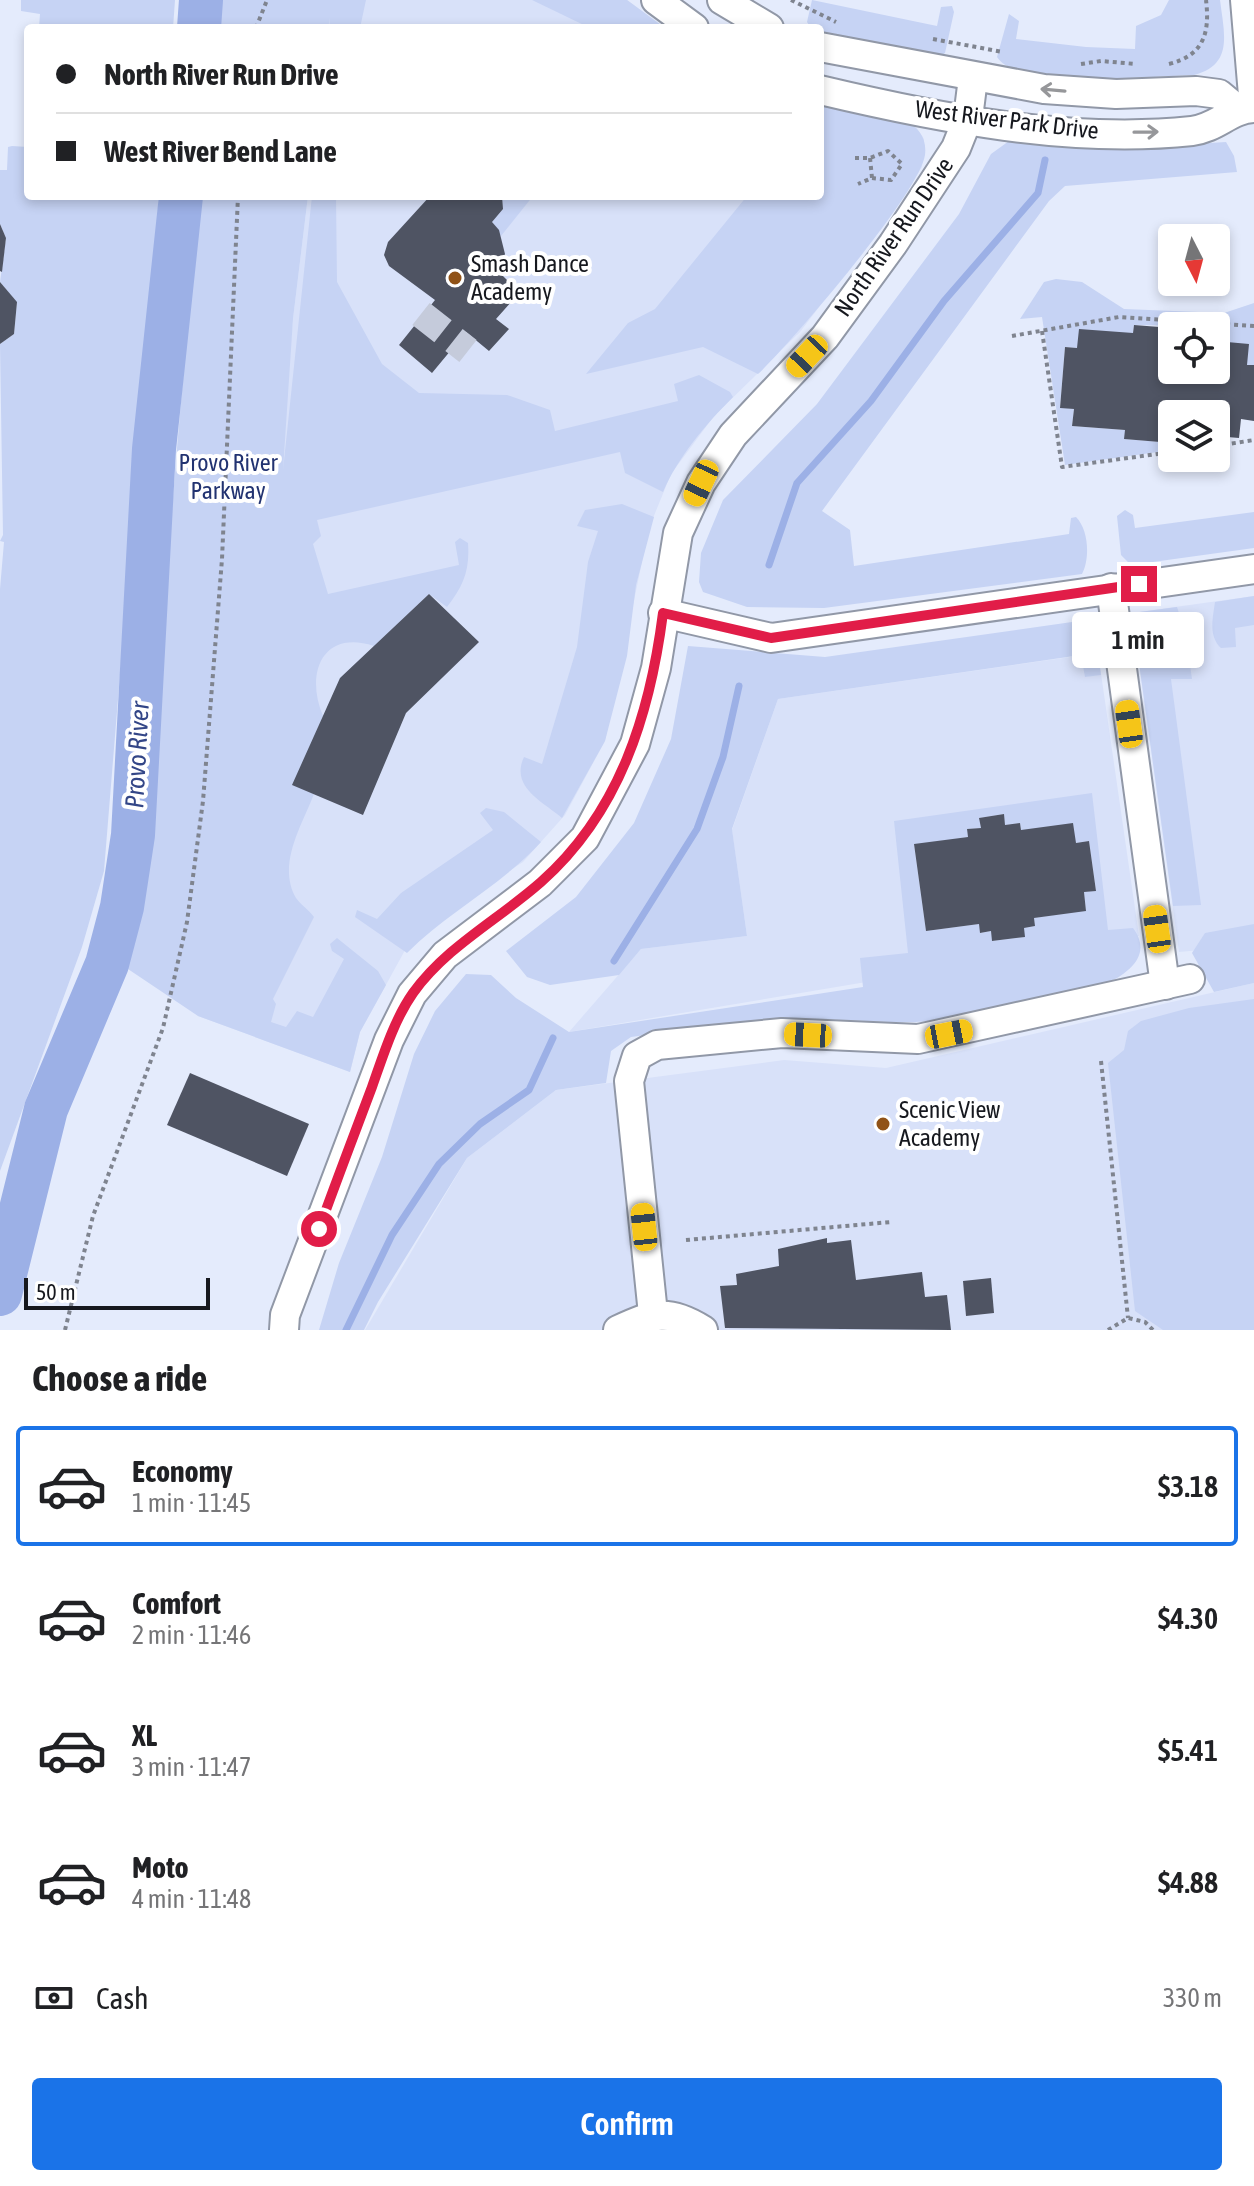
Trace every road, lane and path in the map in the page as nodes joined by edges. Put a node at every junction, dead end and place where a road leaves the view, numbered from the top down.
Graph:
1 (267, 0) edge
2 (656, 0) edge
3 (722, 0) edge
4 (791, 0) edge
5 (1206, 0) edge
6 (1245, 0) edge
7 (258, 24) edge
8 (689, 24) edge
9 (762, 24) edge
10 (842, 29) dead end
11 (920, 38) dead end
12 (824, 48) edge
13 (1015, 56) dead end
14 (1076, 64) dead end
15 (1147, 64) dead end
16 (1159, 64) dead end
17 (973, 78) junction
18 (824, 91) edge
19 (1248, 108) edge
20 (968, 118) junction
21 (855, 158) dead end
22 (870, 158) junction
23 (872, 178) junction
24 (858, 184) dead end
25 (238, 200) edge
26 (1254, 326) edge
27 (1042, 331) junction
28 (1012, 336) dead end
29 (1254, 440) edge
30 (1230, 444) edge
31 (1158, 454) edge
32 (1254, 569) edge
33 (1111, 588) junction
34 (663, 613) junction
35 (1101, 1061) dead end
36 (891, 1222) dead end
37 (686, 1240) dead end
38 (653, 1314) junction
39 (1128, 1318) junction
40 (65, 1330) edge
41 (284, 1330) edge
42 (618, 1330) edge
43 (703, 1330) edge
44 (1108, 1330) edge
45 (1153, 1330) edge

1 - 7 path
2 - 8 street
3 - 9 street
4 - 10 path
5 - 16 path
6 - 19 street
11 - 13 path
12 - 17 street, West River Park Drive
14 - 15 path
19 -> 17 street, West River Park Drive
17 - 20 street, North River Run Drive
18 - 20 street, West River Park Drive
20 -> 19 street, West River Park Drive
20 - 34 street, North River Run Drive
21 - 22 path
22 - 23 path
22 - 23 path
23 - 24 path
25 - 40 path
26 - 27 path
27 - 28 path
27 - 31 path
29 - 30 path
32 - 33 street
33 - 34 street
33 - 38 street
34 - 41 street, North River Run Drive
35 - 39 path
36 - 37 path
38 - 42 street
38 - 43 street
39 - 44 path
39 - 45 path

